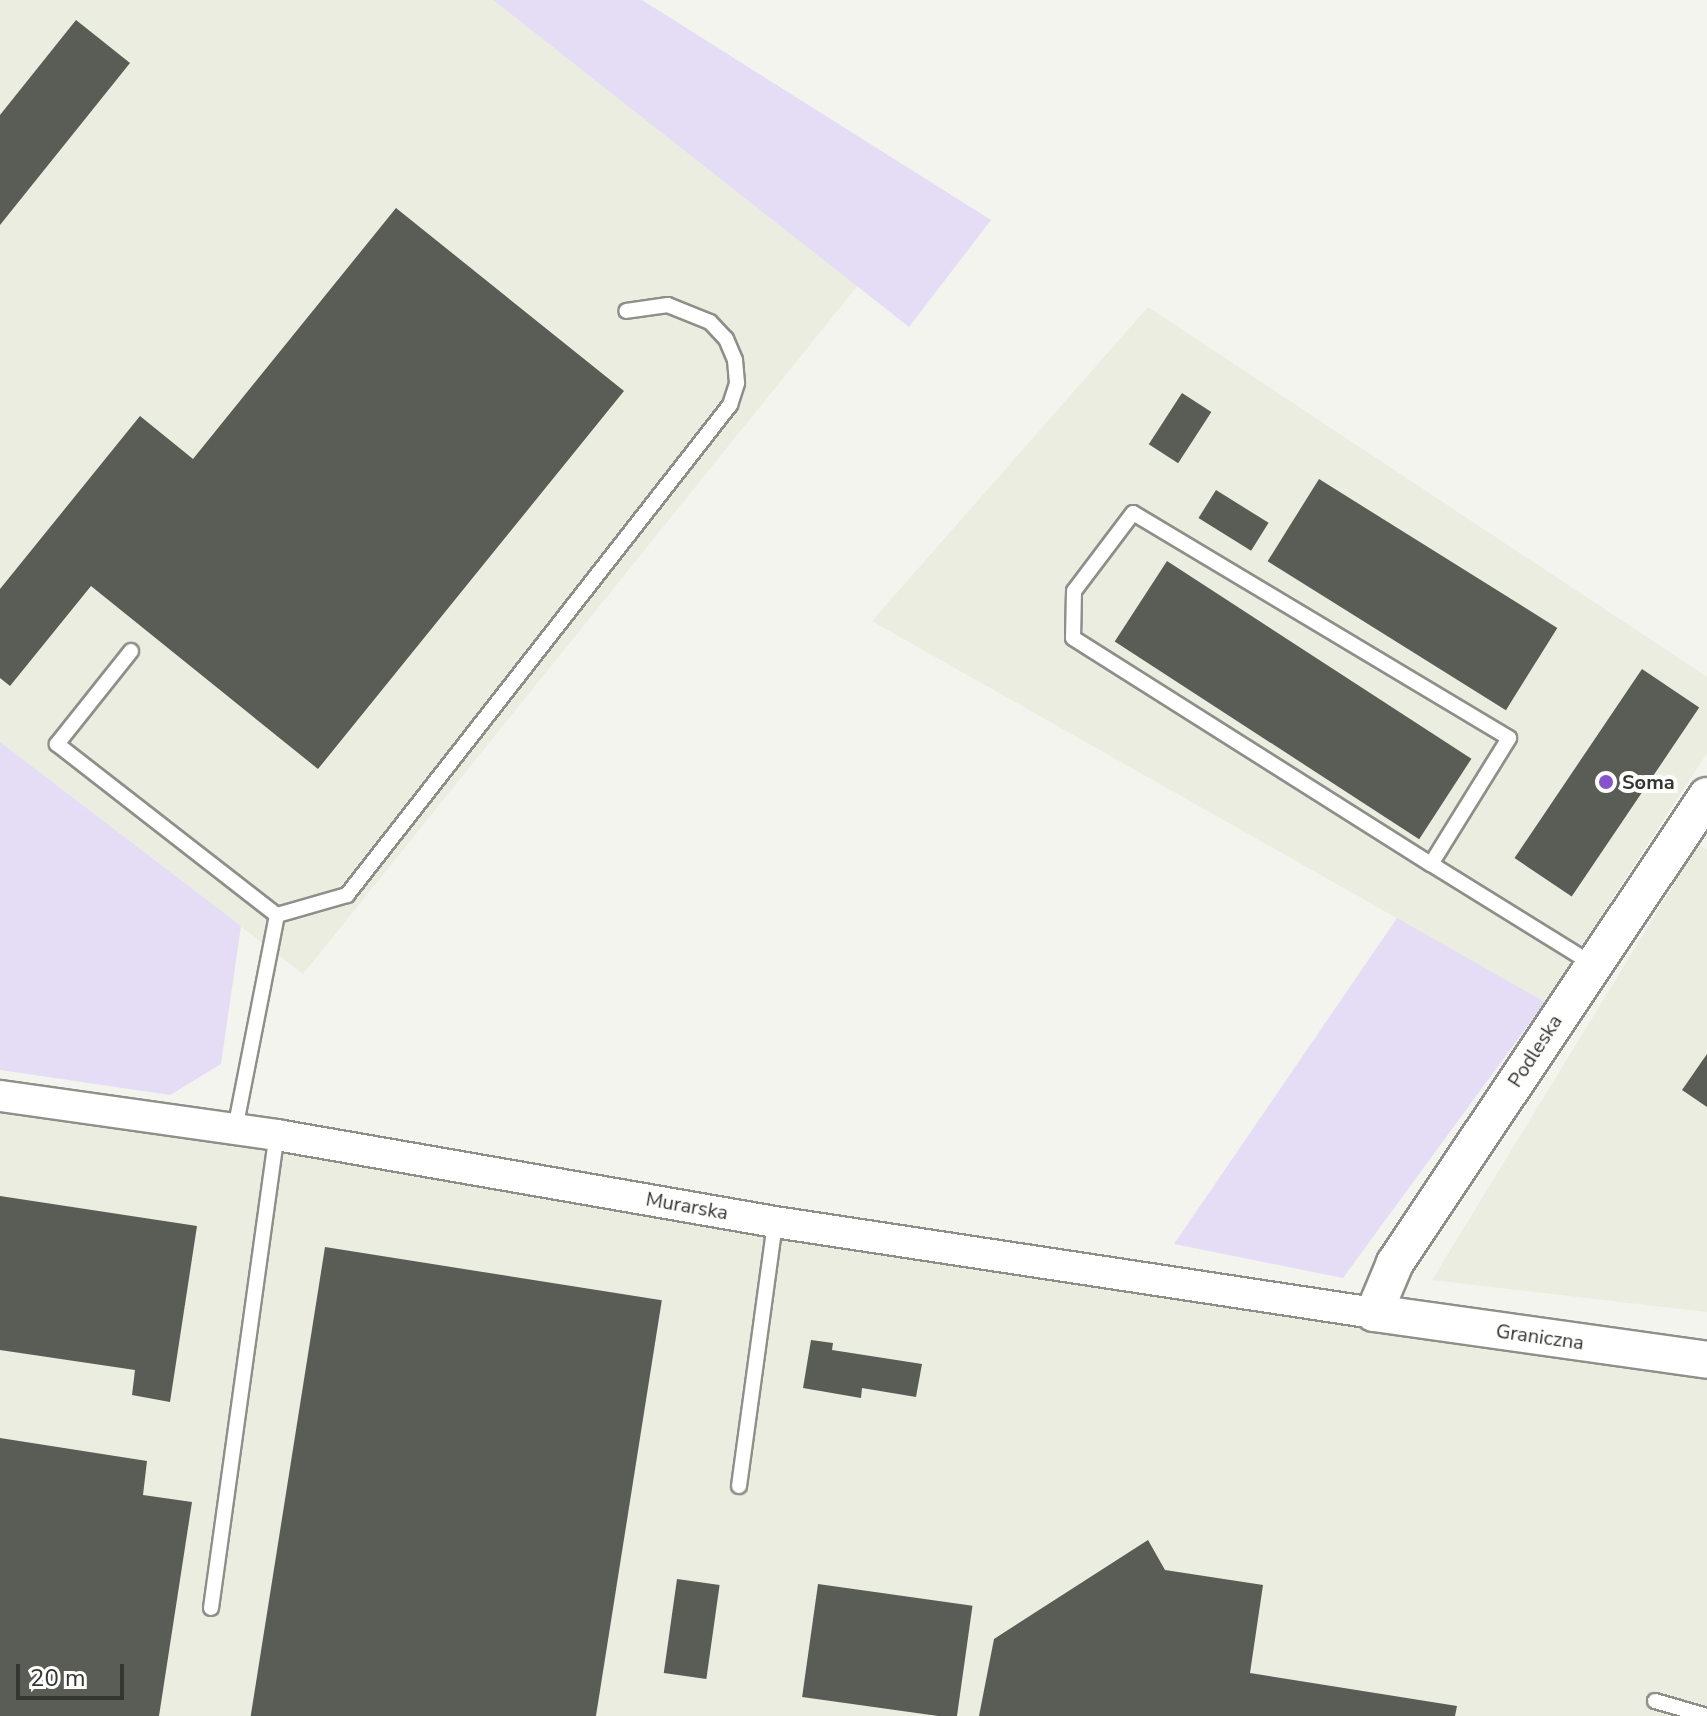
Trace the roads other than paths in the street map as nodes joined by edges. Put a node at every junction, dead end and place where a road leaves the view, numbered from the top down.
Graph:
1 (626, 311) dead end
2 (131, 651) dead end
3 (1707, 796) edge
4 (1431, 864) junction
5 (277, 915) junction
6 (1592, 964) junction
7 (0, 1096) edge
8 (235, 1129) junction
9 (277, 1135) junction
10 (775, 1222) junction
11 (1374, 1313) junction
12 (1707, 1360) edge
13 (739, 1486) dead end
14 (211, 1608) dead end
15 (1655, 1701) dead end
16 (1707, 1716) edge

1 - 5 lane
2 - 5 lane
3 - 6 street, Podleska
4 - 4 lane
4 - 6 lane
5 - 8 lane
6 - 11 street, Podleska
7 - 8 street, Murarska
8 - 9 street, Murarska
9 - 10 street, Murarska
9 - 14 lane
10 - 11 street, Murarska
10 - 13 lane
11 - 12 street, Graniczna
15 - 16 lane

